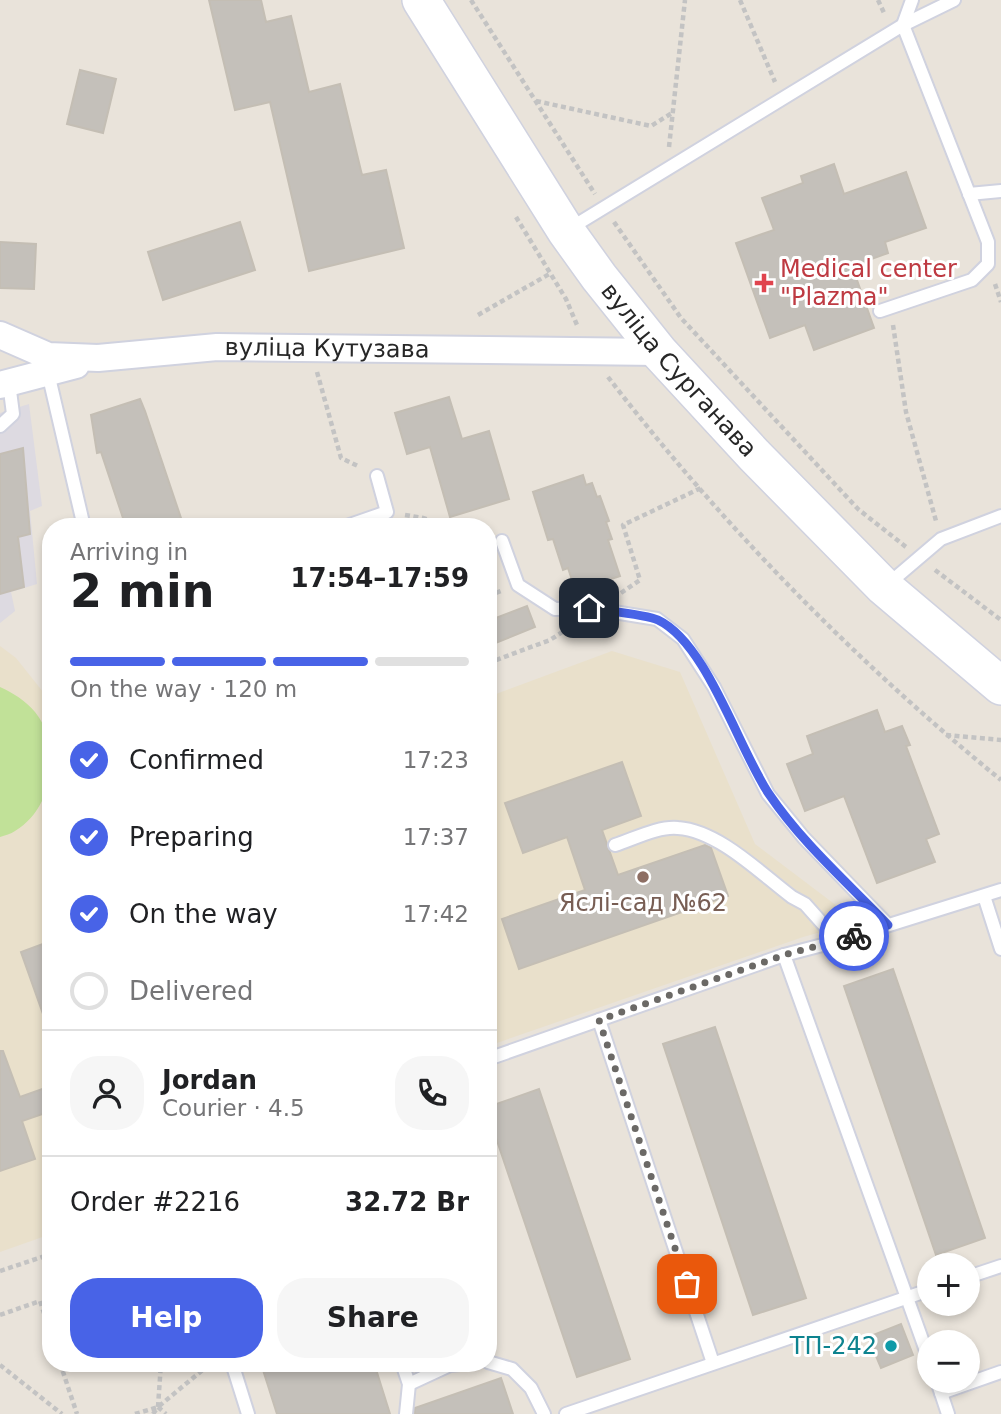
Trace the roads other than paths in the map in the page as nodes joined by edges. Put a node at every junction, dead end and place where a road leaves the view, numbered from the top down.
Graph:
1 (421, 0) edge
2 (912, 0) edge
3 (954, 0) edge
4 (903, 24) junction
5 (1001, 191) edge
6 (969, 194) junction
7 (566, 231) junction
8 (885, 309) road end
9 (0, 335) edge
10 (659, 352) junction
11 (97, 358) junction
12 (48, 373) junction
13 (4, 384) edge
14 (0, 426) edge
15 (377, 475) road end
16 (1001, 516) edge
17 (81, 518) edge
18 (370, 518) edge
19 (502, 541) dead end
20 (884, 587) junction
21 (1001, 686) edge
22 (615, 845) dead end
23 (1001, 890) edge
24 (984, 896) junction
25 (888, 925) junction
26 (838, 941) junction
27 (1001, 949) edge
28 (784, 955) junction
29 (599, 1020) junction
30 (497, 1056) edge
31 (1001, 1266) edge
32 (980, 1273) edge
33 (917, 1294) edge
34 (908, 1297) junction
35 (919, 1330) edge
36 (713, 1363) junction
37 (497, 1365) edge
38 (235, 1372) edge
39 (405, 1372) edge
40 (435, 1372) edge
41 (1001, 1373) edge
42 (980, 1378) edge
43 (409, 1384) junction
44 (941, 1393) edge
45 (248, 1414) edge
46 (406, 1414) edge
47 (544, 1414) edge
48 (566, 1414) edge
49 (948, 1414) edge

1 - 7 main road, вуліца Сурганава
2 - 4 lane
3 - 4 lane
4 - 6 lane
4 - 7 lane
5 - 6 lane
6 - 8 lane
7 - 10 main road, вуліца Сурганава
9 - 11 street, вуліца Кутузава
10 - 11 street, вуліца Кутузава
10 - 20 main road, вуліца Сурганава
11 - 12 street
12 - 13 street
12 - 17 lane
13 - 14 lane
15 - 18 lane
16 - 20 lane
19 - 25 lane
20 - 21 main road, вуліца Сурганава
22 - 26 lane
23 - 24 lane
24 - 25 lane
24 - 27 lane
25 - 26 lane
26 - 28 lane
28 - 29 lane
28 - 34 lane
29 - 30 lane
29 - 36 lane
31 - 32 lane
33 - 34 lane
34 - 35 lane
34 - 36 lane
36 - 48 lane
37 - 47 lane
38 - 45 lane
39 - 43 lane
40 - 43 lane
41 - 42 lane
43 - 46 lane
44 - 49 lane

